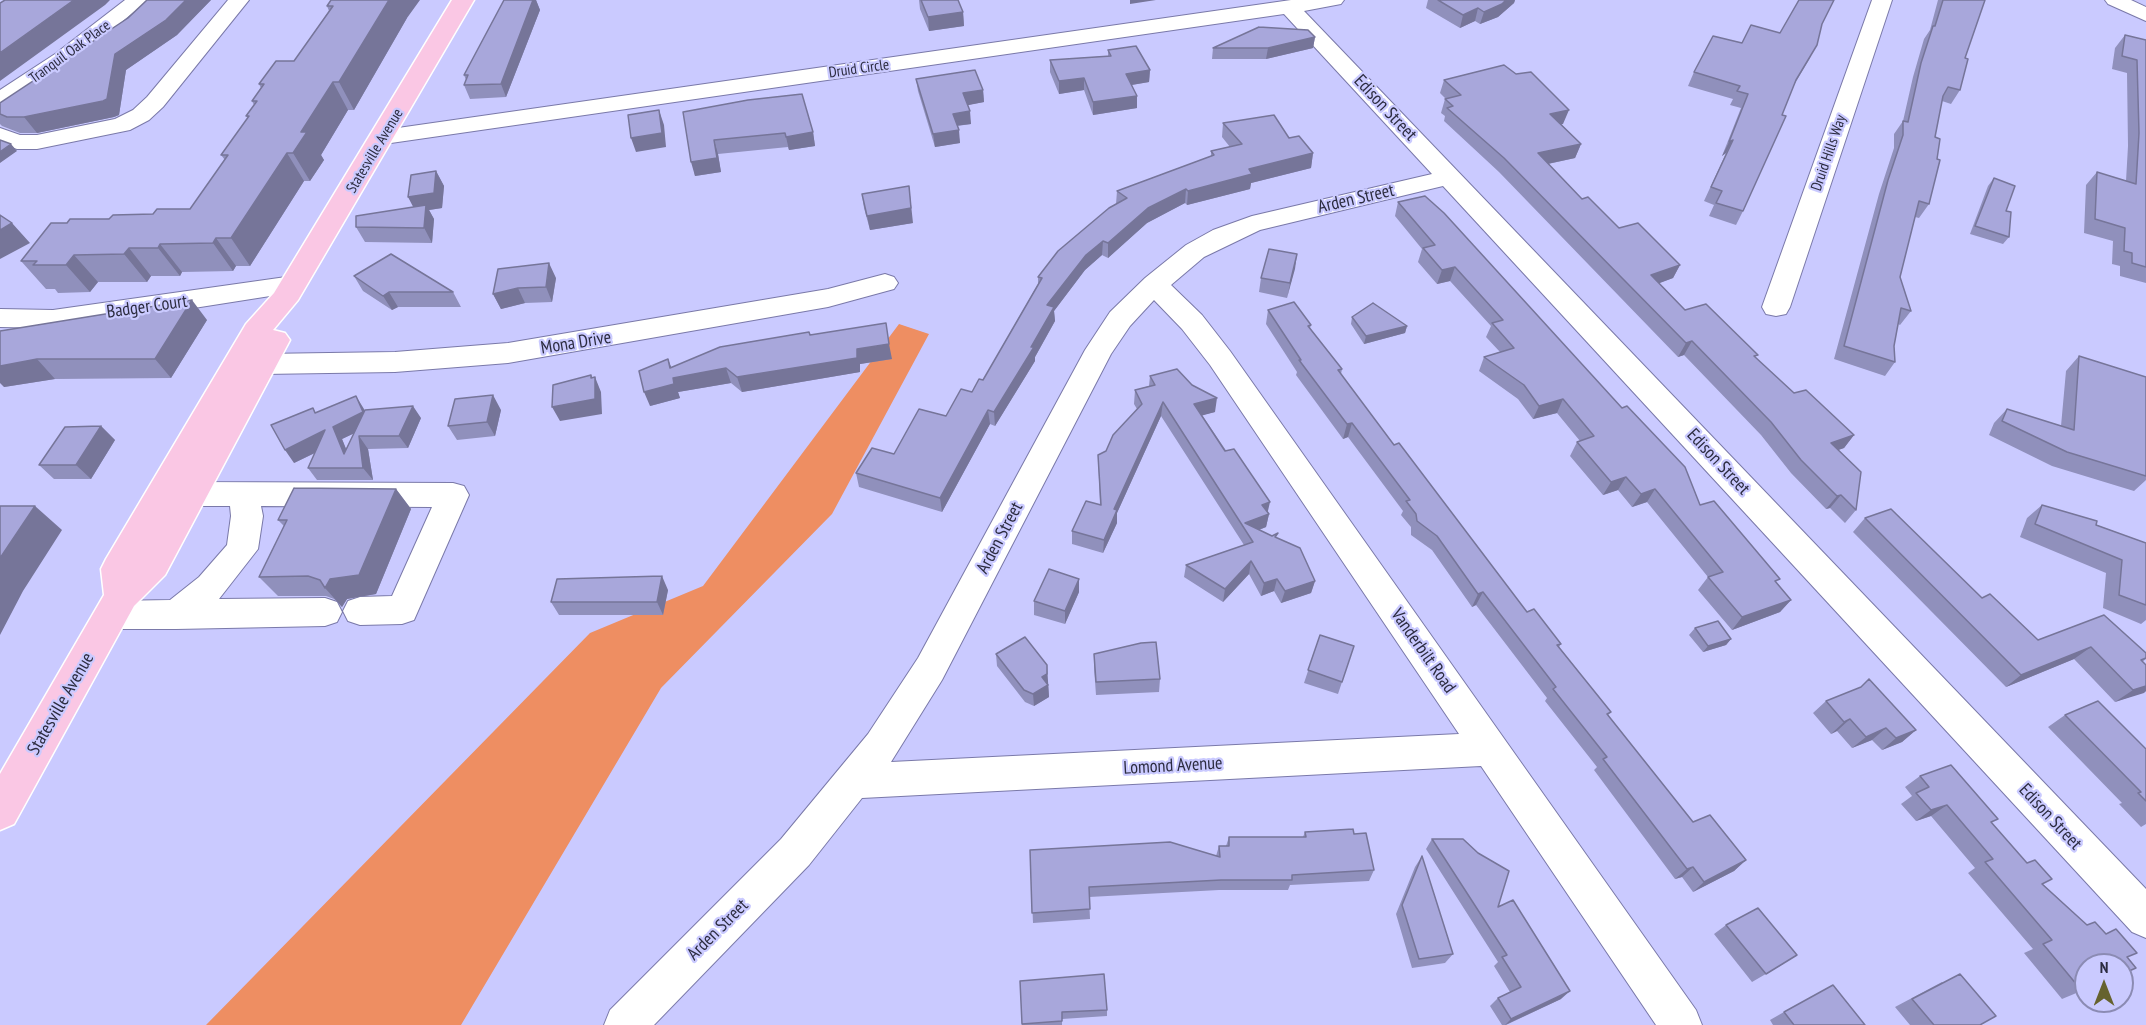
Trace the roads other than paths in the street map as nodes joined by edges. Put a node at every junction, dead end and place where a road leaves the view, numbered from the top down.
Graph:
1 (138, 0) edge
2 (239, 0) edge
3 (463, 0) edge
4 (1334, 0) edge
5 (1882, 0) edge
6 (2115, 0) edge
7 (1289, 7) junction
8 (2146, 15) edge
9 (0, 100) edge
10 (0, 135) edge
11 (384, 137) junction
12 (1450, 177) junction
13 (885, 283) dead end
14 (1154, 284) junction
15 (288, 292) junction
16 (1776, 307) dead end
17 (0, 318) edge
18 (263, 364) junction
19 (192, 494) junction
20 (243, 494) junction
21 (116, 606) junction
22 (360, 611) dead end
23 (325, 612) dead end
24 (176, 615) junction
25 (1491, 749) junction
26 (12, 771) edge
27 (855, 781) junction
28 (0, 811) edge
29 (2146, 918) edge
30 (625, 1025) edge
31 (1681, 1025) edge

1 - 9 street, Tranquil Oak Place
2 - 10 street
3 - 11 main road, Statesville Avenue
4 - 7 street, Druid Circle
5 - 16 street, Druid Hills Way
6 - 8 street
7 - 11 street, Druid Circle
7 - 12 street, Edison Street
11 - 15 main road, Statesville Avenue
12 - 14 street, Arden Street
12 - 29 street, Edison Street
13 - 18 street, Mona Drive
14 - 25 street, Vanderbilt Road
14 - 27 street, Arden Street
15 - 17 street, Badger Court
15 - 18 main road, Statesville Avenue
15 - 21 main road, Statesville Avenue
18 - 19 main road, Statesville Avenue
19 - 20 street
19 - 21 main road, Statesville Avenue
20 - 22 street
20 - 24 street
21 - 24 street
21 - 26 main road, Statesville Avenue
23 - 24 street
25 - 27 street, Lomond Avenue
25 - 31 street, Vanderbilt Road
26 - 28 main road, Statesville Avenue
27 - 30 street, Arden Street

